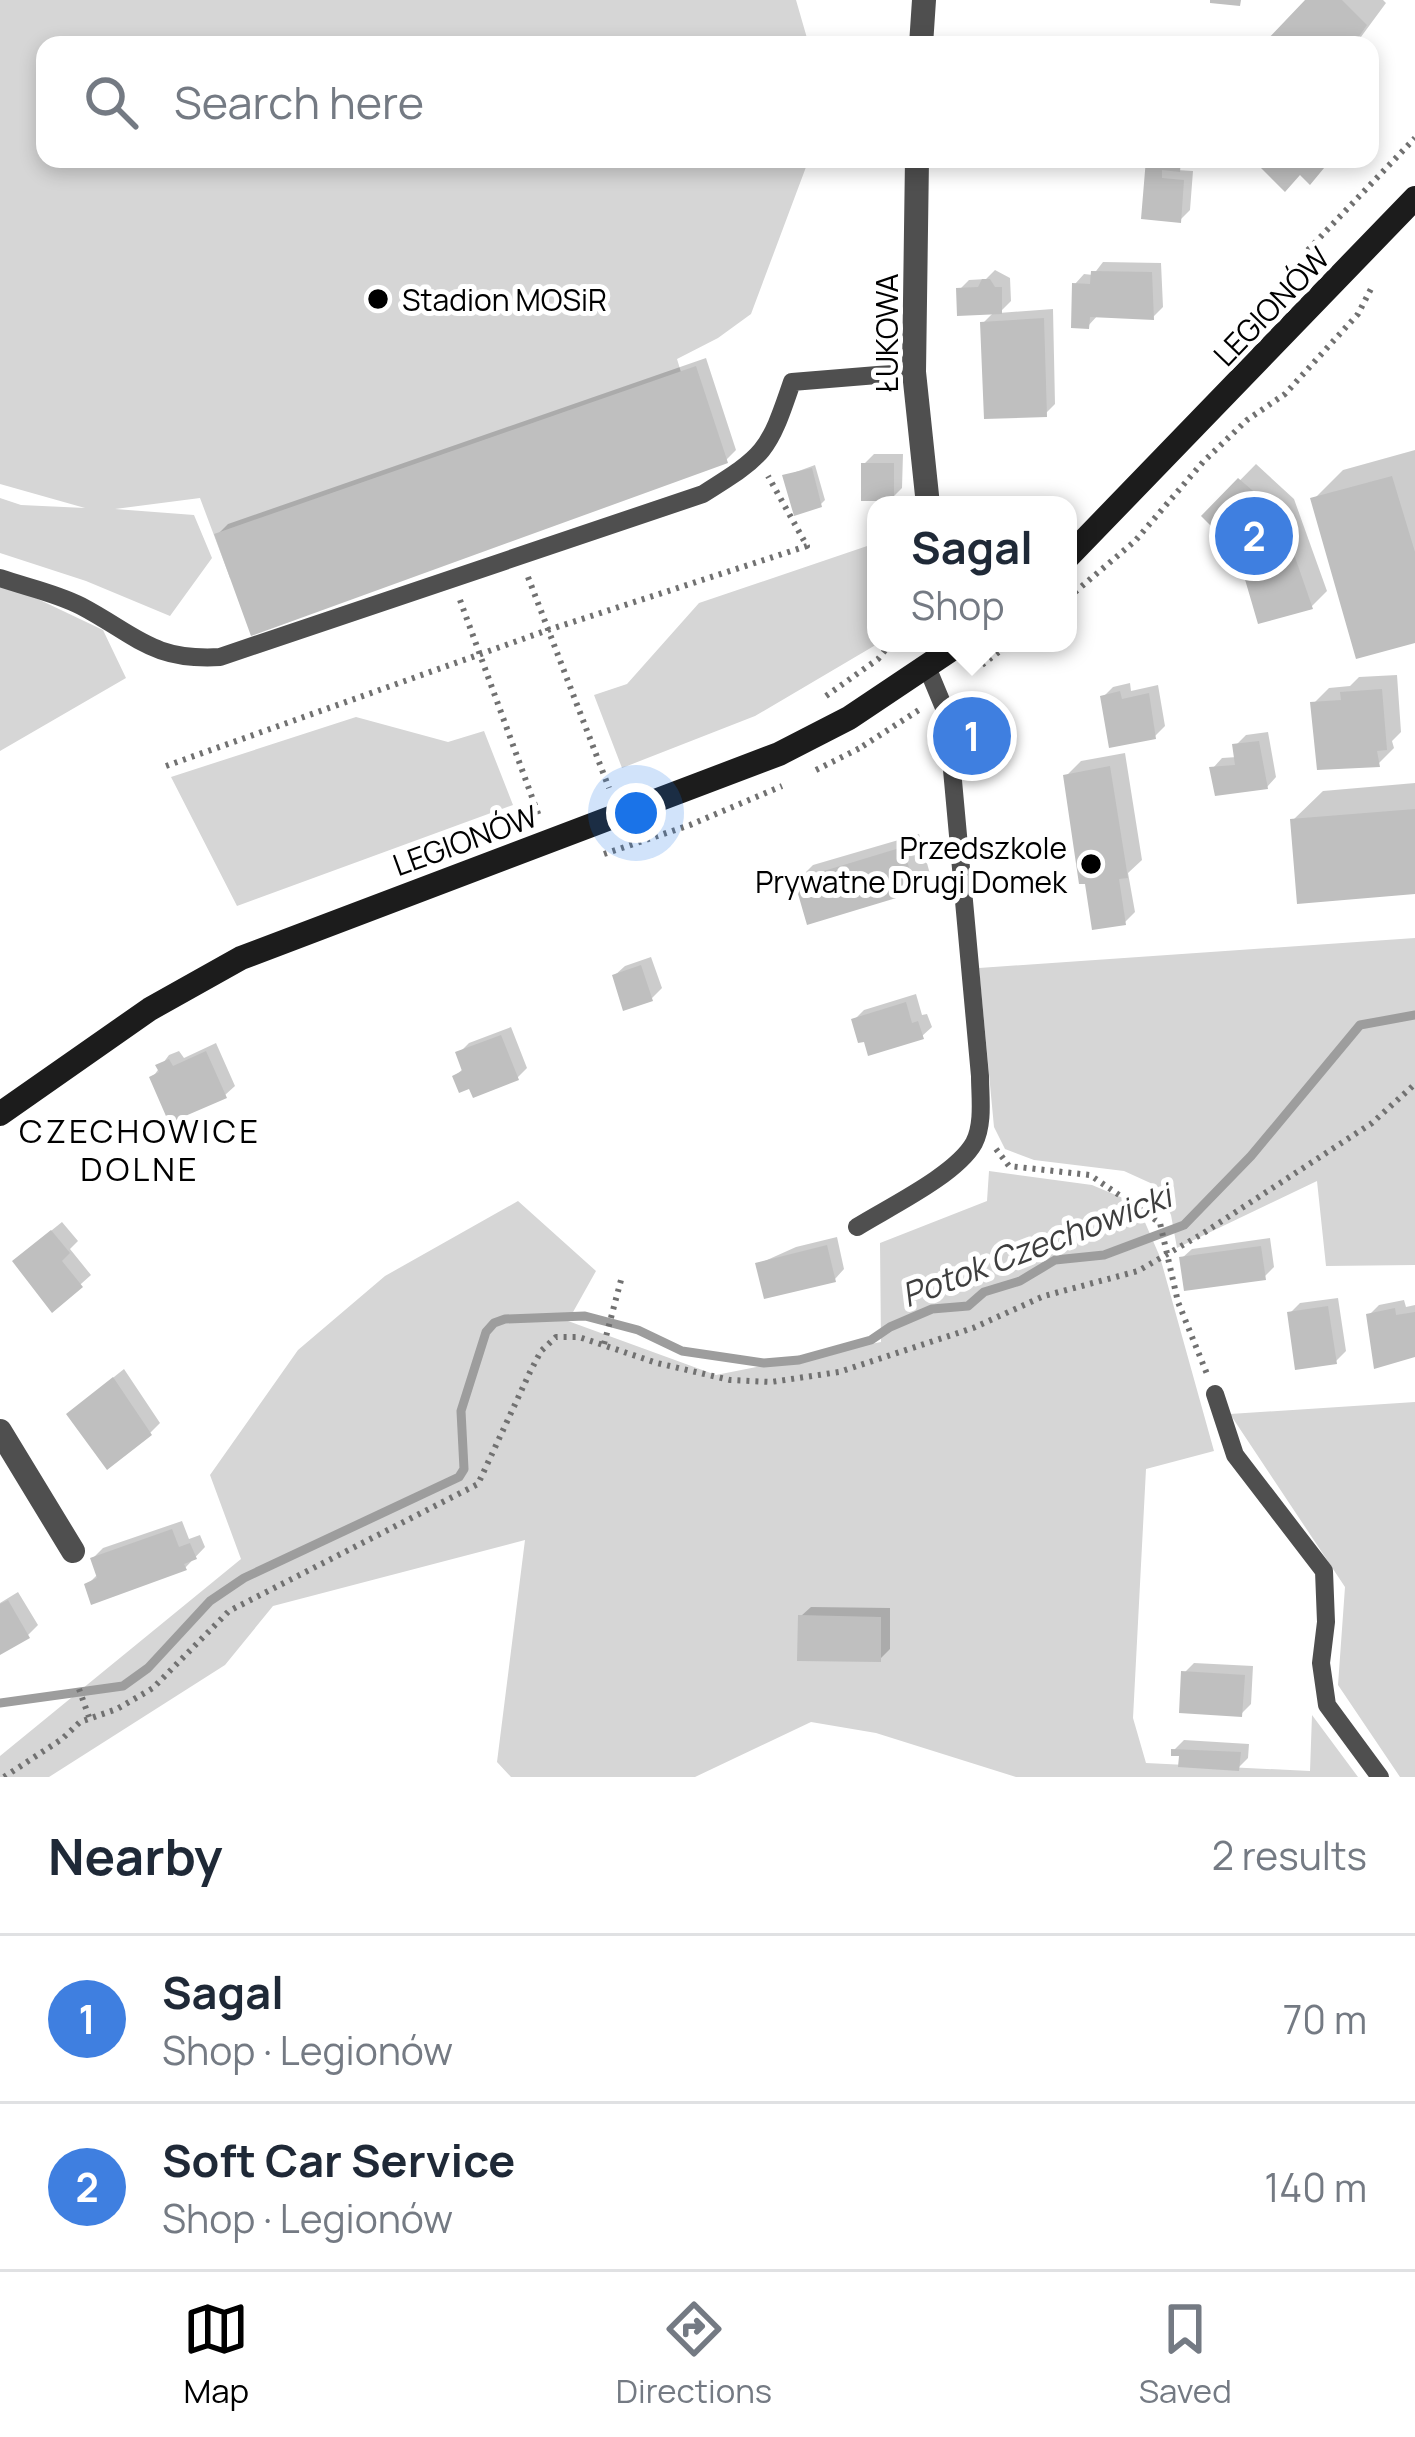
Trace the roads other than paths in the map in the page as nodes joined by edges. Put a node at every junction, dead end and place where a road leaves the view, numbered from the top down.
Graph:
1 (924, 0) edge
2 (922, 36) edge
3 (916, 168) edge
4 (1415, 198) edge
5 (914, 372) junction
6 (927, 496) edge
7 (1077, 548) edge
8 (0, 578) edge
9 (948, 652) edge
10 (927, 667) junction
11 (0, 1114) edge
12 (857, 1227) dead end
13 (1215, 1394) road end
14 (0, 1431) edge
15 (73, 1551) dead end
16 (1380, 1777) edge

1 - 2 street
3 - 5 street, ŁUKOWA
4 - 7 street, LEGIONÓW
5 - 6 street, ŁUKOWA
5 - 8 lane
9 - 10 street, LEGIONÓW
10 - 11 street, LEGIONÓW
10 - 12 lane
13 - 16 lane
14 - 15 street

